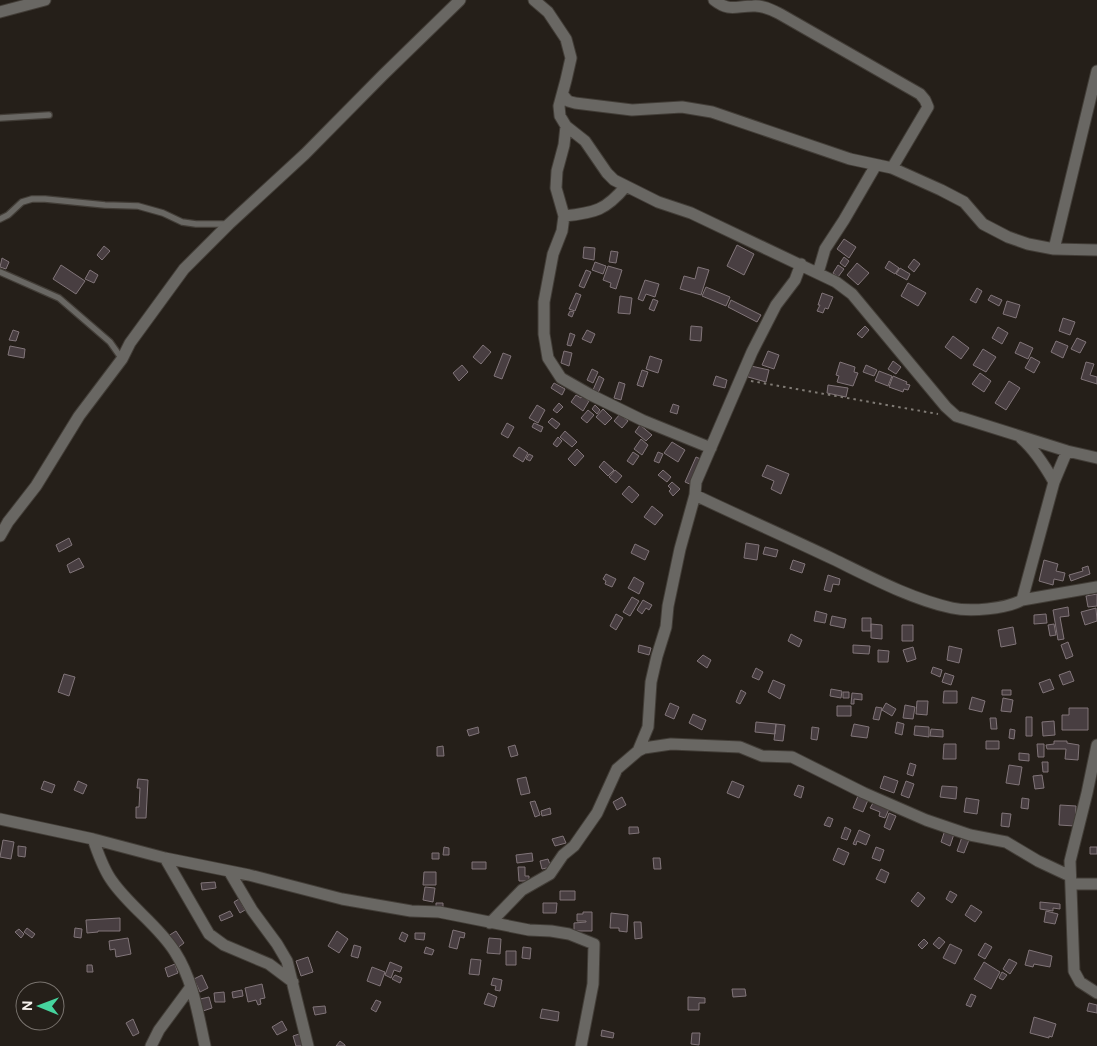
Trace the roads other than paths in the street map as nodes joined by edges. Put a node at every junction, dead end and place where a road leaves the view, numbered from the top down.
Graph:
1 (45, 0) edge
2 (460, 0) edge
3 (534, 0) edge
4 (714, 0) edge
5 (755, 3) edge
6 (0, 12) edge
7 (1097, 71) edge
8 (563, 96) junction
9 (49, 115) dead end
10 (0, 118) edge
11 (566, 126) junction
12 (876, 165) junction
13 (892, 168) junction
14 (626, 186) junction
15 (564, 216) junction
16 (0, 219) edge
17 (229, 224) junction
18 (1054, 249) junction
19 (1097, 250) edge
20 (801, 264) junction
21 (0, 272) edge
22 (818, 273) junction
23 (122, 359) junction
24 (1019, 436) junction
25 (710, 448) junction
26 (1067, 451) junction
27 (1097, 458) edge
28 (1054, 482) junction
29 (695, 495) junction
30 (0, 536) edge
31 (1097, 587) edge
32 (1022, 600) junction
33 (1097, 745) edge
34 (638, 751) junction
35 (0, 819) edge
36 (93, 839) junction
37 (165, 858) junction
38 (229, 870) junction
39 (1070, 880) junction
40 (1097, 884) edge
41 (490, 923) junction
42 (293, 982) junction
43 (190, 988) junction
44 (1097, 993) edge
45 (151, 1046) edge
46 (205, 1046) edge
47 (308, 1046) edge
48 (581, 1046) edge

1 - 6 street
2 - 17 street
3 - 8 street
4 - 5 street
5 - 13 street
7 - 18 street
8 - 11 street
8 - 12 street
9 - 10 lane
11 - 14 street
11 - 15 street
12 - 13 street
12 - 22 street
13 - 18 street
14 - 15 street
14 - 20 street
15 - 25 street
16 - 17 lane
17 - 23 street
18 - 19 street
20 - 22 street
20 - 25 street
21 - 23 lane
22 - 24 street
23 - 30 street
24 - 26 street
24 - 28 street
25 - 29 street
26 - 27 street
26 - 28 street
28 - 32 street
29 - 32 street
29 - 34 street
31 - 32 street
33 - 39 street
34 - 39 street
34 - 41 street
35 - 36 street
36 - 37 street
36 - 43 street
37 - 38 street
37 - 42 street
38 - 41 street
38 - 42 street
39 - 40 street
39 - 44 street
41 - 48 street
42 - 47 street
43 - 45 street
43 - 46 street

